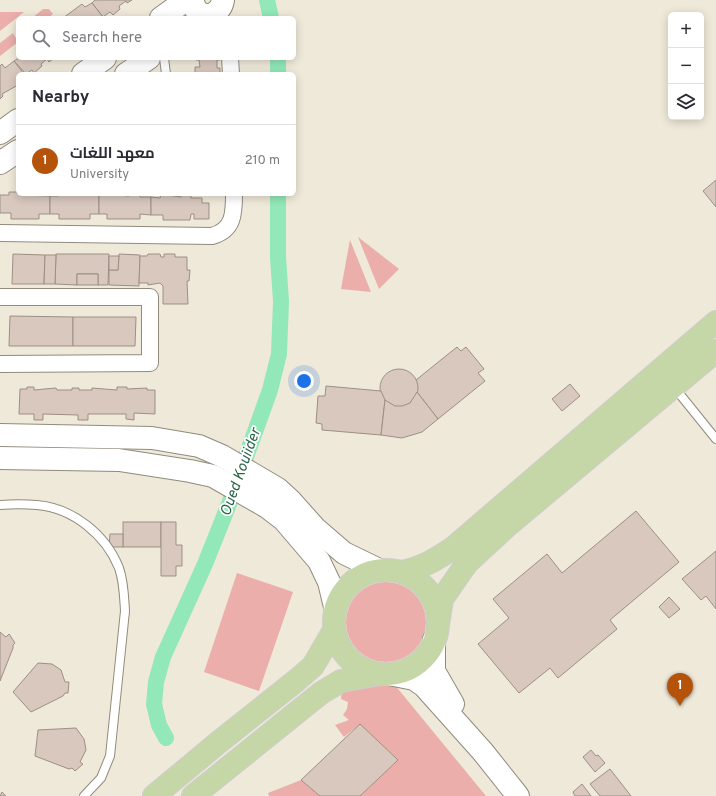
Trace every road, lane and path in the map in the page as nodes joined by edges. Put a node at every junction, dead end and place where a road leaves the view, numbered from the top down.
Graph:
1 (186, 0) edge
2 (192, 0) edge
3 (217, 12) edge
4 (164, 16) edge
5 (102, 60) edge
6 (145, 60) edge
7 (164, 60) edge
8 (230, 60) edge
9 (86, 72) edge
10 (129, 72) edge
11 (166, 72) edge
12 (231, 72) edge
13 (16, 121) edge
14 (0, 133) edge
15 (234, 196) edge
16 (0, 233) edge
17 (0, 297) edge
18 (716, 322) edge
19 (716, 351) edge
20 (0, 364) edge
21 (666, 378) junction
22 (0, 435) edge
23 (716, 439) edge
24 (0, 458) edge
25 (272, 498) junction
26 (0, 505) edge
27 (380, 570) junction
28 (402, 572) junction
29 (335, 607) junction
30 (334, 630) junction
31 (436, 632) junction
32 (384, 674) junction
33 (483, 752) junction
34 (84, 796) edge
35 (154, 796) edge
36 (193, 796) edge
37 (518, 796) edge

1 - 4 main road
2 - 3 main road
5 - 9 main road
6 - 10 main road
7 - 11 lane
8 - 12 street
13 - 14 main road
15 - 16 street
17 - 20 street
18 - 21 main road
19 - 21 main road
21 - 23 lane
21 - 28 main road
21 - 31 main road
22 - 25 main road
24 - 25 main road
25 - 27 main road
25 - 29 main road
26 - 34 lane
27 - 28 main road
27 - 29 main road
28 - 31 main road
29 - 30 main road
30 - 32 main road
30 - 35 main road
31 - 32 main road
31 - 33 main road
32 - 33 main road
32 - 36 main road
33 - 37 main road

